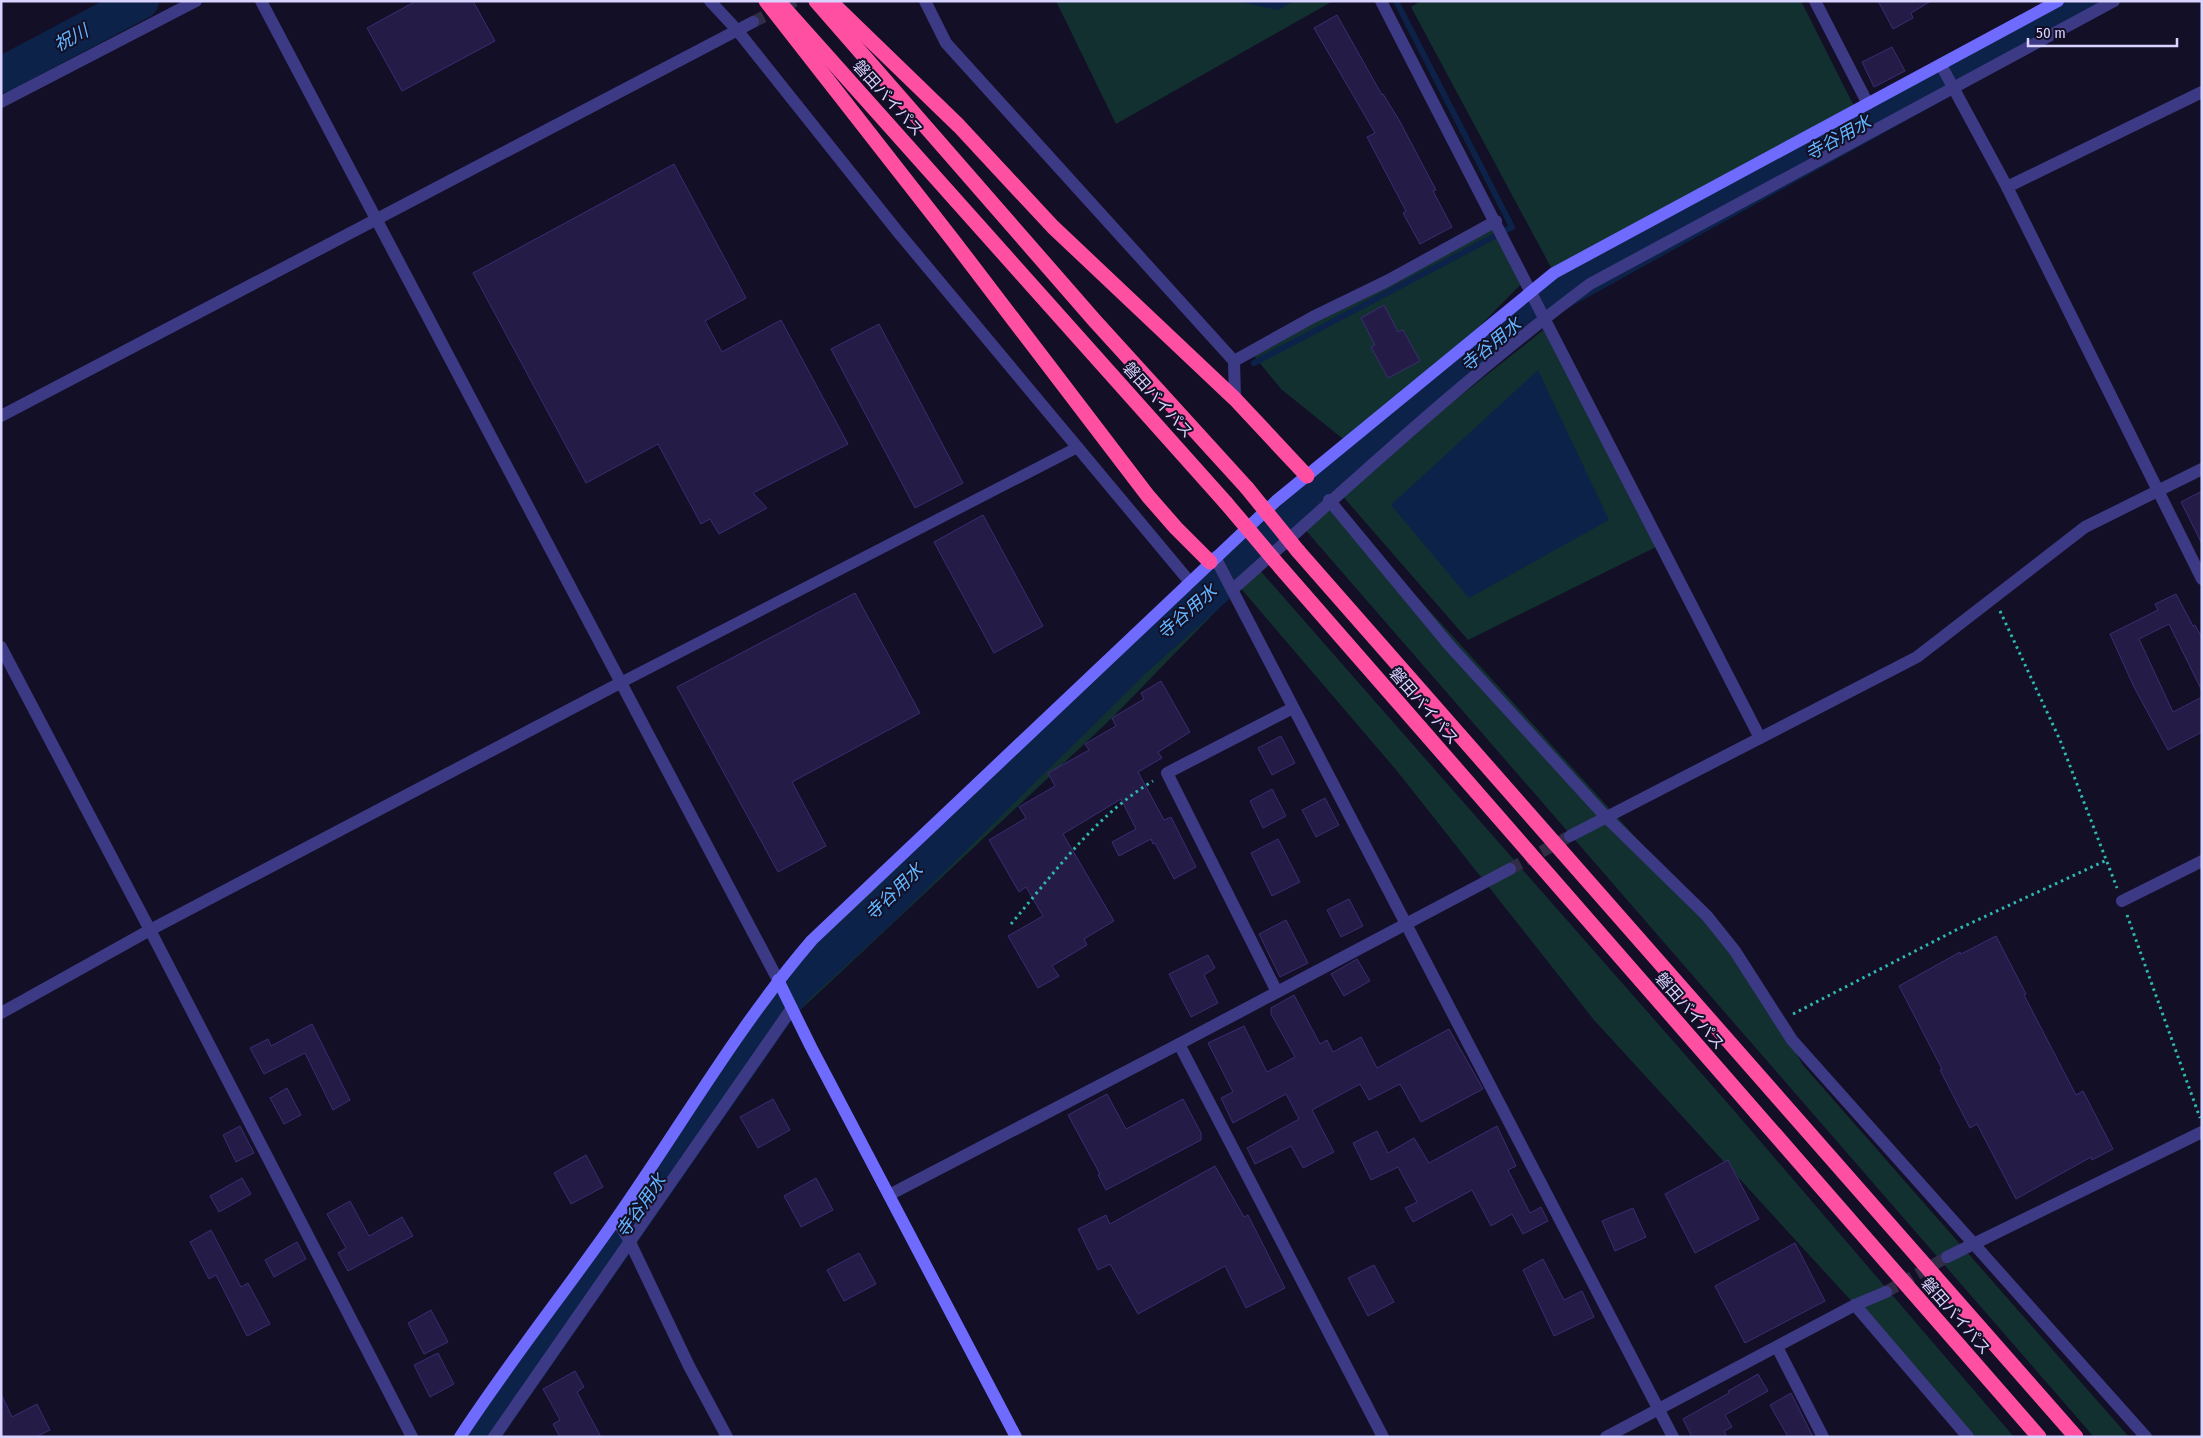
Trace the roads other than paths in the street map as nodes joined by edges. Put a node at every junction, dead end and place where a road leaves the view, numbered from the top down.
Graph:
1 (196, 1) edge
2 (261, 1) edge
3 (710, 1) edge
4 (766, 1) edge
5 (778, 1) edge
6 (816, 1) edge
7 (830, 1) edge
8 (925, 1) edge
9 (1381, 1) edge
10 (1815, 1) edge
11 (2058, 1) edge
12 (2114, 1) edge
13 (753, 22) tunnel mouth
14 (736, 30) junction
15 (1941, 65) junction
16 (1953, 87) junction
17 (2202, 92) edge
18 (1, 102) edge
19 (1868, 104) junction
20 (2007, 187) junction
21 (377, 218) junction
22 (1496, 222) junction
23 (1532, 297) junction
24 (1542, 316) junction
25 (1234, 361) junction
26 (1235, 399) junction
27 (1, 416) edge
28 (1078, 447) junction
29 (2202, 469) edge
30 (1307, 476) junction
31 (2158, 492) junction
32 (1329, 500) junction
33 (1215, 563) junction
34 (2202, 579) edge
35 (1189, 581) junction
36 (1231, 587) junction
37 (1, 647) edge
38 (622, 682) junction
39 (1293, 708) junction
40 (1760, 738) junction
41 (1606, 817) junction
42 (1570, 836) tunnel mouth
43 (2202, 860) edge
44 (1510, 869) tunnel mouth
45 (2122, 901) road end
46 (1405, 925) junction
47 (150, 930) junction
48 (781, 985) junction
49 (1278, 992) junction
50 (792, 1007) junction
51 (1, 1013) edge
52 (1180, 1044) junction
53 (2202, 1132) edge
54 (889, 1195) junction
55 (617, 1221) junction
56 (628, 1240) junction
57 (1974, 1244) junction
58 (1947, 1257) tunnel mouth
59 (1886, 1292) tunnel mouth
60 (1855, 1305) junction
61 (1777, 1346) junction
62 (1659, 1409) junction
63 (412, 1437) edge
64 (460, 1437) edge
65 (494, 1437) edge
66 (727, 1437) edge
67 (1016, 1437) edge
68 (1383, 1437) edge
69 (1606, 1437) edge
70 (1673, 1437) edge
71 (1822, 1437) edge
72 (1968, 1437) edge
73 (2039, 1437) edge
74 (2076, 1437) edge
75 (2146, 1437) edge

1 - 18 street
2 - 21 street
3 - 14 street
4 - 33 highway
5 - 73 highway, 磐田バイパス, bridge
6 - 74 highway, 磐田バイパス, bridge
7 - 26 highway
8 - 25 street
9 - 22 street
10 - 19 street
11 - 15 street
12 - 16 street
13 - 14 street
14 - 21 street
14 - 28 street
15 - 16 street
15 - 19 street
16 - 20 street
16 - 24 street
17 - 20 street
19 - 23 street
20 - 31 street
21 - 27 street
21 - 38 street
22 - 23 street
22 - 25 street
23 - 24 street
23 - 30 street
24 - 32 street
24 - 40 street
25 - 26 street
26 - 30 highway
28 - 35 street
28 - 38 lane
29 - 31 street
30 - 33 street
31 - 34 street
31 - 40 street
32 - 36 street
32 - 41 street
33 - 35 street
33 - 36 street
35 - 48 street
36 - 39 street
37 - 47 street
38 - 47 street
38 - 48 street
39 - 46 street
39 - 49 street
40 - 41 street
41 - 42 street
41 - 57 street
43 - 45 street
44 - 46 street
46 - 49 street
46 - 62 street
47 - 51 street
47 - 63 street
48 - 50 street
48 - 55 street
49 - 52 street
50 - 54 street
50 - 56 street
52 - 54 street
52 - 68 street
53 - 57 street
54 - 67 street
55 - 56 street
55 - 64 street
56 - 65 street
56 - 66 street
57 - 58 street
57 - 75 street
59 - 60 street
60 - 61 street
60 - 72 street
61 - 62 street
61 - 71 street
62 - 69 street
62 - 70 street

